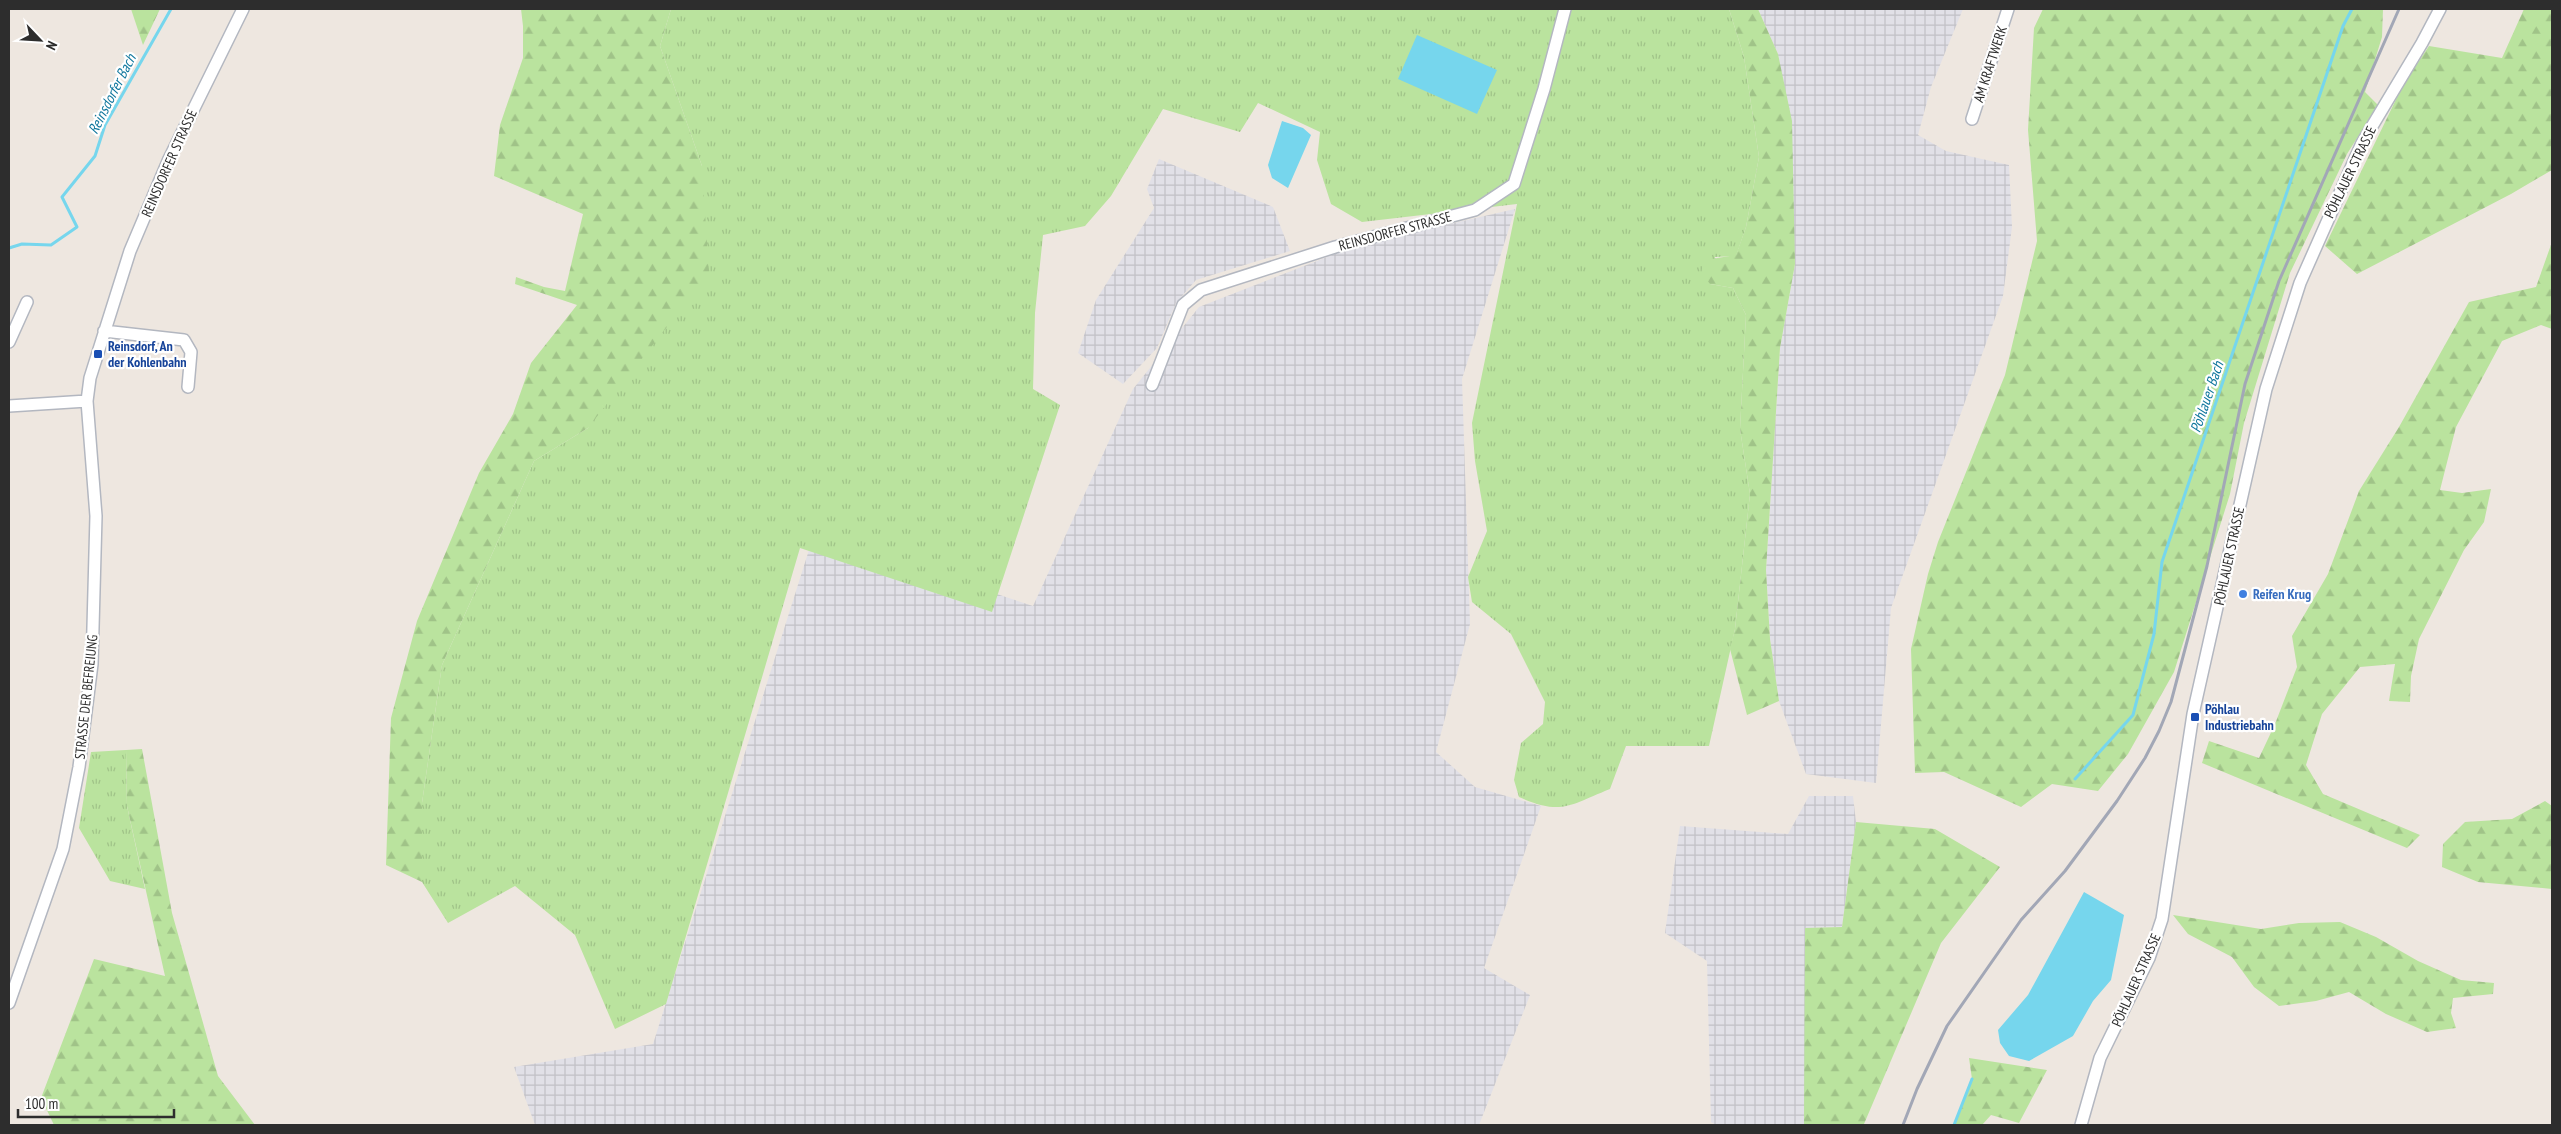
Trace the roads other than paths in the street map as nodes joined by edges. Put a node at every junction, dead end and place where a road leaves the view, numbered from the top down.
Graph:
1 (243, 9) edge
2 (1565, 9) edge
3 (2008, 9) edge
4 (2440, 9) edge
5 (1972, 119) dead end
6 (27, 302) dead end
7 (106, 327) junction
8 (9, 342) edge
9 (1152, 385) dead end
10 (188, 387) dead end
11 (87, 401) junction
12 (9, 406) edge
13 (9, 1003) edge
14 (2081, 1125) edge

1 - 7 street, REINSDORFER STRASSE
2 - 9 street, REINSDORFER STRASSE
3 - 5 street, AM KRAFTWERK
4 - 14 street, PÖHLAUER STRASSE
6 - 8 street
7 - 10 street
7 - 11 street, STRASSE DER BEFREIUNG
11 - 12 street
11 - 13 street, STRASSE DER BEFREIUNG

